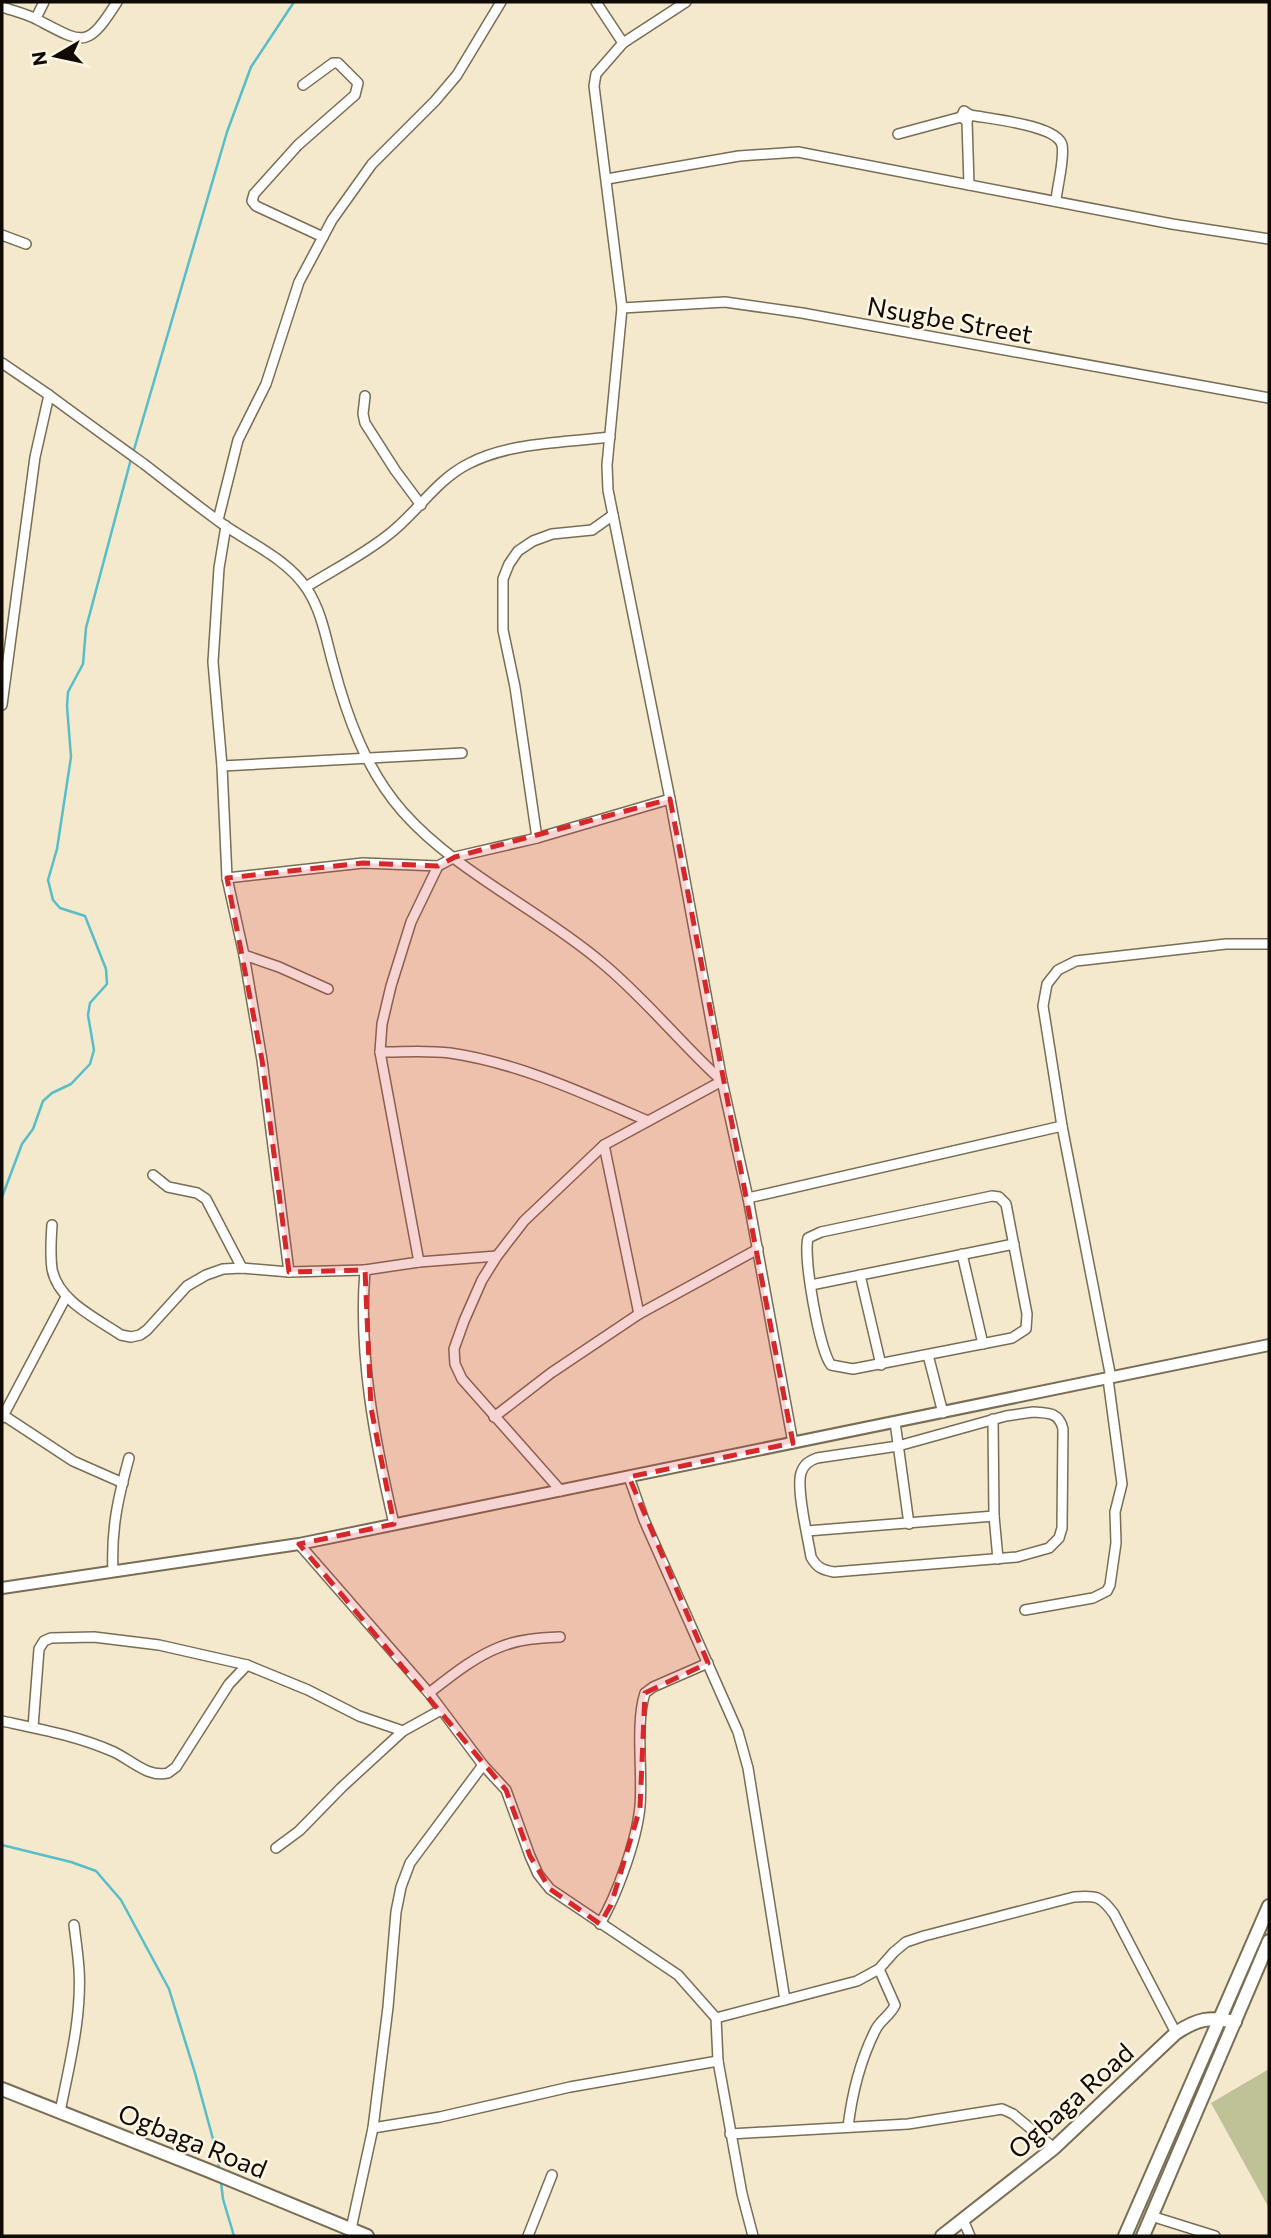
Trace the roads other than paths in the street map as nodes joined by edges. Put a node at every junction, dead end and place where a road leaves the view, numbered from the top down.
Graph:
1 (44, 2) edge
2 (117, 2) edge
3 (501, 2) edge
4 (596, 2) edge
5 (686, 2) edge
6 (2, 6) edge
7 (36, 18) junction
8 (623, 43) junction
9 (303, 85) dead end
10 (966, 118) junction
11 (898, 134) dead end
12 (607, 179) junction
13 (969, 185) junction
14 (1056, 201) junction
15 (2, 235) edge
16 (323, 237) junction
17 (1269, 239) edge
18 (26, 244) dead end
19 (622, 308) junction
20 (2, 363) edge
21 (49, 395) junction
22 (365, 396) dead end
23 (1269, 398) edge
24 (610, 437) junction
25 (421, 505) junction
26 (613, 515) junction
27 (222, 523) junction
28 (306, 587) junction
29 (2, 706) edge
30 (462, 752) dead end
31 (367, 759) junction
32 (222, 766) junction
33 (670, 799) junction
34 (537, 838) junction
35 (455, 857) junction
36 (438, 866) junction
37 (227, 878) junction
38 (1269, 944) edge
39 (244, 955) junction
40 (328, 989) dead end
41 (380, 1052) junction
42 (722, 1081) junction
43 (648, 1121) junction
44 (1062, 1126) junction
45 (604, 1146) junction
46 (153, 1175) dead end
47 (748, 1198) junction
48 (52, 1225) dead end
49 (1014, 1244) junction
50 (758, 1249) junction
51 (962, 1254) junction
52 (497, 1256) junction
53 (419, 1262) junction
54 (242, 1268) junction
55 (365, 1270) junction
56 (289, 1272) junction
57 (860, 1275) junction
58 (811, 1284) junction
59 (66, 1297) junction
60 (639, 1314) junction
61 (983, 1344) junction
62 (1269, 1345) edge
63 (928, 1355) junction
64 (881, 1364) junction
65 (1109, 1379) junction
66 (943, 1413) junction
67 (2, 1417) edge
68 (494, 1417) junction
69 (993, 1419) junction
70 (895, 1422) junction
71 (793, 1443) junction
72 (898, 1446) junction
73 (130, 1458) dead end
74 (629, 1477) junction
75 (122, 1483) junction
76 (561, 1491) junction
77 (994, 1516) junction
78 (394, 1524) junction
79 (909, 1524) junction
80 (807, 1531) junction
81 (299, 1544) junction
82 (998, 1559) junction
83 (113, 1571) junction
84 (2, 1588) edge
85 (1025, 1610) dead end
86 (560, 1637) dead end
87 (708, 1663) junction
88 (247, 1665) junction
89 (429, 1692) junction
90 (441, 1710) junction
91 (2, 1721) edge
92 (33, 1727) junction
93 (403, 1731) junction
94 (483, 1765) junction
95 (276, 1848) dead end
96 (1269, 1906) edge
97 (600, 1924) junction
98 (74, 1925) dead end
99 (1269, 1941) edge
100 (879, 1969) junction
101 (785, 2000) junction
102 (716, 2018) junction
103 (1220, 2019) junction
104 (1235, 2022) junction
105 (1176, 2033) junction
106 (718, 2061) junction
107 (2, 2089) edge
108 (60, 2112) junction
109 (848, 2127) junction
110 (373, 2128) junction
111 (730, 2134) junction
112 (1054, 2148) junction
113 (552, 2175) dead end
114 (1151, 2216) junction
115 (964, 2222) junction
116 (360, 2234) edge
117 (528, 2236) edge
118 (753, 2236) edge
119 (942, 2236) edge
120 (970, 2236) edge
121 (1125, 2236) edge
122 (1143, 2236) edge
123 (1214, 2236) edge

1 - 7 street
2 - 7 street
3 - 16 street
4 - 8 street
5 - 8 street
6 - 7 street
8 - 12 street
9 - 16 street
10 - 11 street
10 - 13 street
10 - 14 street
12 - 13 street
12 - 19 street
13 - 14 street
14 - 17 street
15 - 18 street
16 - 27 street
19 - 23 street, Nsugbe Street
19 - 24 street
20 - 21 street
21 - 27 street
21 - 29 street
22 - 25 street
24 - 25 street
24 - 26 street
25 - 28 street
26 - 33 street
26 - 34 street
27 - 28 street
27 - 32 street
28 - 31 street
30 - 31 street
31 - 32 street
31 - 35 street
32 - 37 street
33 - 34 street
33 - 42 street
34 - 35 street
35 - 36 street
35 - 42 street
36 - 37 street
36 - 41 street
37 - 39 street
38 - 44 street
39 - 40 street
39 - 56 street
41 - 43 street
41 - 53 street
42 - 43 street
42 - 47 street
43 - 45 street
44 - 47 street
44 - 65 street
45 - 52 street
45 - 60 street
46 - 54 street
47 - 50 street
48 - 59 street
49 - 51 street
49 - 58 street
49 - 61 street
50 - 60 street
50 - 71 street
51 - 57 street
51 - 61 street
52 - 53 street
52 - 68 street
53 - 55 street
54 - 56 street
54 - 59 street
55 - 56 street
55 - 78 street
57 - 58 street
57 - 64 street
58 - 64 street
59 - 67 street
60 - 68 street
61 - 63 street
62 - 65 street
63 - 64 street
63 - 66 street
65 - 66 street
65 - 85 street
66 - 70 street
67 - 75 street
68 - 76 street
69 - 72 street
69 - 77 street
69 - 82 street
70 - 71 street
70 - 72 street
71 - 74 street
72 - 79 street
72 - 80 street
73 - 75 street
74 - 76 street
74 - 87 street
75 - 83 street
76 - 78 street
77 - 79 street
77 - 82 street
78 - 81 street
79 - 80 street
80 - 82 street
81 - 83 street
81 - 89 street
83 - 84 street
86 - 89 street
87 - 97 street
87 - 101 street
88 - 92 street
88 - 92 street
88 - 93 street
89 - 90 street
90 - 93 street
90 - 94 street
91 - 92 street
93 - 95 street
94 - 97 street
94 - 110 street
96 - 103 main road
97 - 102 street
98 - 108 street
99 - 104 main road
100 - 101 street
100 - 105 street
100 - 109 street
101 - 102 street
102 - 106 street
103 - 104 main road, Ogbaga Road
103 - 105 main road, Ogbaga Road
103 - 121 main road
104 - 114 main road
105 - 112 main road, Ogbaga Road
106 - 110 street
106 - 111 street
107 - 108 main road, Ogbaga Road
108 - 116 main road, Ogbaga Road
109 - 111 street
109 - 112 street
110 - 116 street
111 - 118 street
112 - 115 main road, Ogbaga Road
113 - 117 street
114 - 122 main road
114 - 123 street
115 - 119 main road, Ogbaga Road
115 - 120 street

